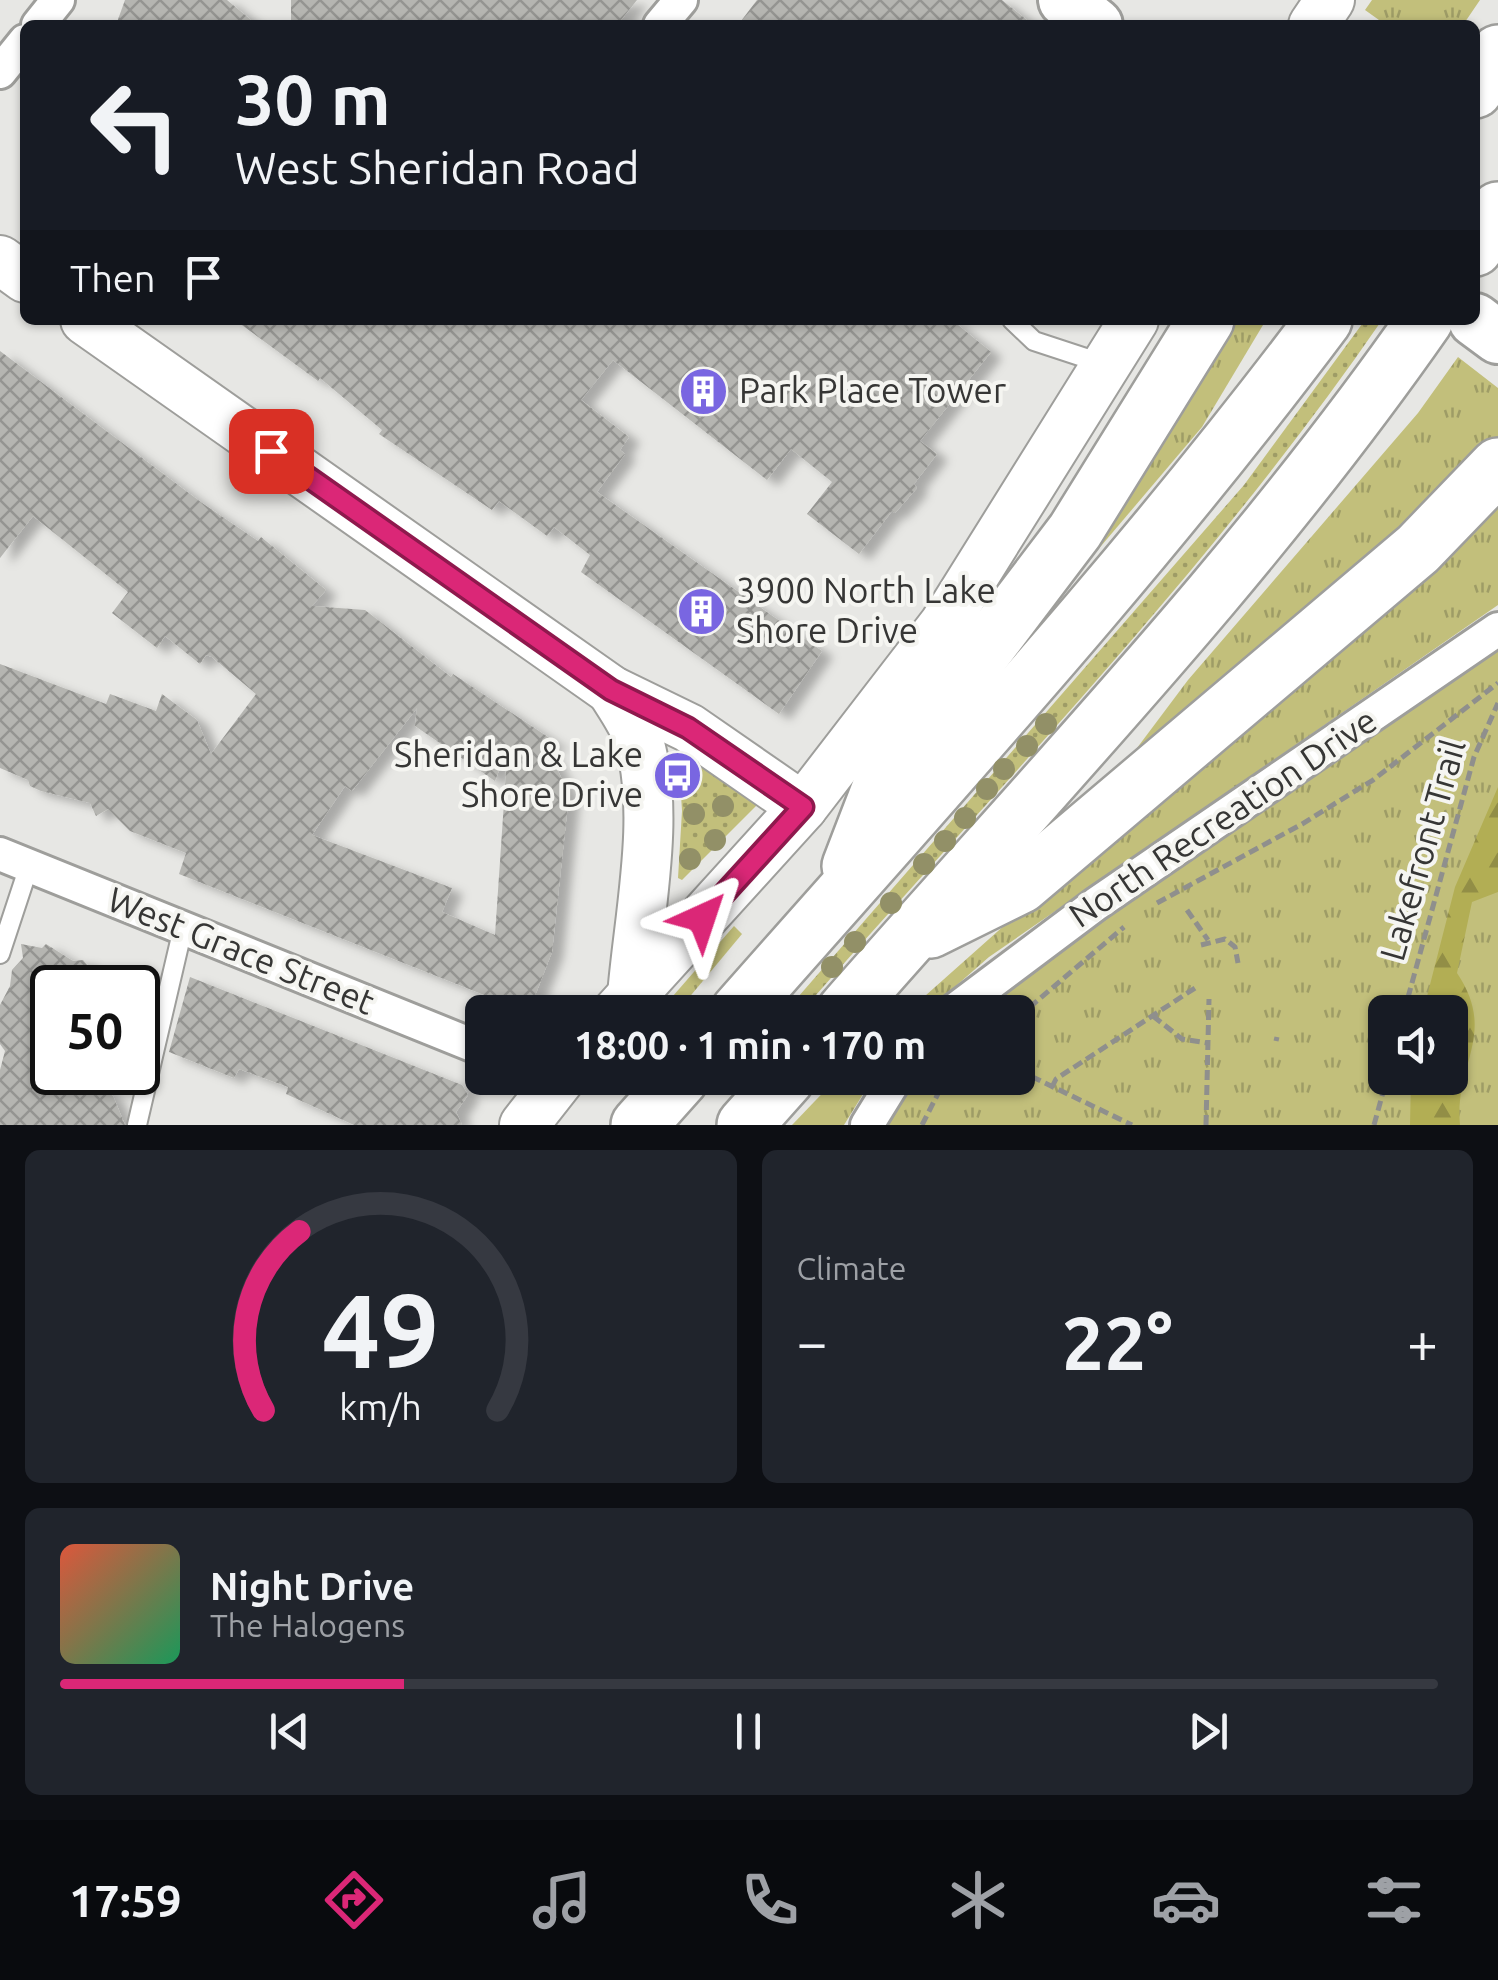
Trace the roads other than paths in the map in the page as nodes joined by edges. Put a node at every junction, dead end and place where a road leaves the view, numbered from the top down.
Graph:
1 (58, 0) edge
2 (680, 0) edge
3 (1064, 0) edge
4 (42, 20) edge
5 (664, 20) edge
6 (1090, 20) edge
7 (20, 47) edge
8 (1498, 53) edge
9 (0, 72) edge
10 (1480, 82) edge
11 (1498, 210) edge
12 (1480, 240) edge
13 (92, 325) edge
14 (1017, 325) edge
15 (1131, 325) edge
16 (1203, 325) edge
17 (1320, 325) edge
18 (1421, 326) edge
19 (1107, 366) junction
20 (1498, 466) edge
21 (1498, 629) edge
22 (611, 690) junction
23 (803, 807) junction
24 (15, 860) edge
25 (836, 901) junction
26 (183, 928) junction
27 (907, 941) junction
28 (0, 954) edge
29 (625, 995) edge
30 (632, 995) edge
31 (753, 995) edge
32 (859, 995) edge
33 (975, 995) edge
34 (465, 1042) edge
35 (546, 1095) edge
36 (666, 1095) edge
37 (772, 1095) edge
38 (886, 1095) edge
39 (136, 1125) edge
40 (524, 1125) edge
41 (639, 1125) edge
42 (745, 1125) edge
43 (867, 1125) edge

1 - 4 street
2 - 5 street
3 - 6 main road
7 - 9 street
8 - 10 highway
11 - 12 highway
13 - 22 street
14 - 19 lane
15 - 19 street
16 - 25 highway
17 - 25 highway
18 - 27 highway
19 - 23 street
20 - 27 highway
21 - 33 street, North Recreation Drive
22 - 23 street
22 - 29 street
23 - 30 street
24 - 26 street, West Grace Street
24 - 28 lane
25 - 31 highway
26 - 34 street, West Grace Street
26 - 39 lane
27 - 32 highway
35 - 40 street
36 - 41 highway
37 - 42 highway
38 - 43 street

